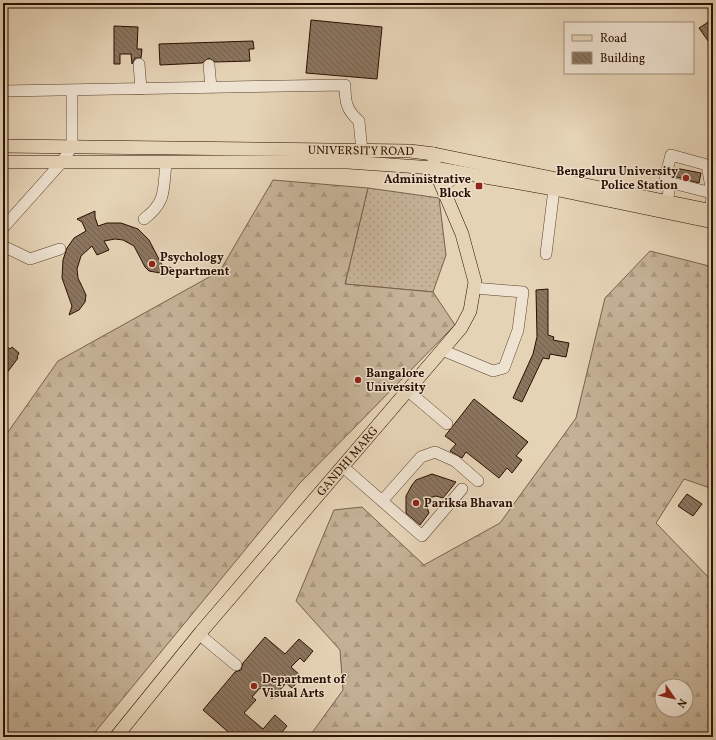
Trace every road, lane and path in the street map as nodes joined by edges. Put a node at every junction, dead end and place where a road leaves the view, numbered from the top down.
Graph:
1 (139, 64) dead end
2 (209, 65) dead end
3 (212, 88) junction
4 (141, 89) junction
5 (72, 90) junction
6 (3, 91) edge
7 (3, 146) edge
8 (72, 147) junction
9 (362, 151) junction
10 (434, 154) junction
11 (3, 162) edge
12 (61, 163) junction
13 (166, 163) junction
14 (434, 168) junction
15 (461, 172) junction
16 (668, 182) junction
17 (442, 187) junction
18 (554, 189) junction
19 (712, 192) junction
20 (635, 200) junction
21 (667, 202) junction
22 (712, 215) edge
23 (144, 219) dead end
24 (3, 228) edge
25 (3, 246) edge
26 (60, 249) dead end
27 (546, 254) dead end
28 (474, 288) junction
29 (442, 350) junction
30 (407, 390) junction
31 (447, 424) dead end
32 (342, 466) junction
33 (478, 481) dead end
34 (462, 489) dead end
35 (382, 501) junction
36 (200, 635) junction
37 (236, 665) dead end
38 (116, 737) edge

1 - 4 street
2 - 3 street
3 - 4 street
3 - 9 street
4 - 5 street
5 - 6 street
5 - 8 street
7 - 8 main road, UNIVERSITY ROAD
8 - 9 main road, UNIVERSITY ROAD
8 - 12 street
9 - 10 main road, UNIVERSITY ROAD
10 - 14 main road, GANDHI MARG
10 - 20 main road, UNIVERSITY ROAD
11 - 12 main road, UNIVERSITY ROAD
12 - 13 main road, UNIVERSITY ROAD
12 - 24 street
13 - 14 main road, UNIVERSITY ROAD
13 - 23 street
14 - 15 main road, UNIVERSITY ROAD
14 - 17 main road, GANDHI MARG
15 - 17 street
15 - 18 main road, UNIVERSITY ROAD
16 - 19 street
16 - 19 street
16 - 21 street
17 - 28 main road, GANDHI MARG
18 - 20 main road, UNIVERSITY ROAD
18 - 27 street
19 - 22 street
20 - 21 main road, UNIVERSITY ROAD
20 - 22 main road, UNIVERSITY ROAD
21 - 22 main road, UNIVERSITY ROAD
25 - 26 street
28 - 29 main road, GANDHI MARG
28 - 29 street
29 - 30 main road, GANDHI MARG
30 - 31 street
30 - 32 main road, GANDHI MARG
32 - 35 street
32 - 36 main road, GANDHI MARG
33 - 35 street
34 - 35 street
36 - 37 street
36 - 38 main road, GANDHI MARG

